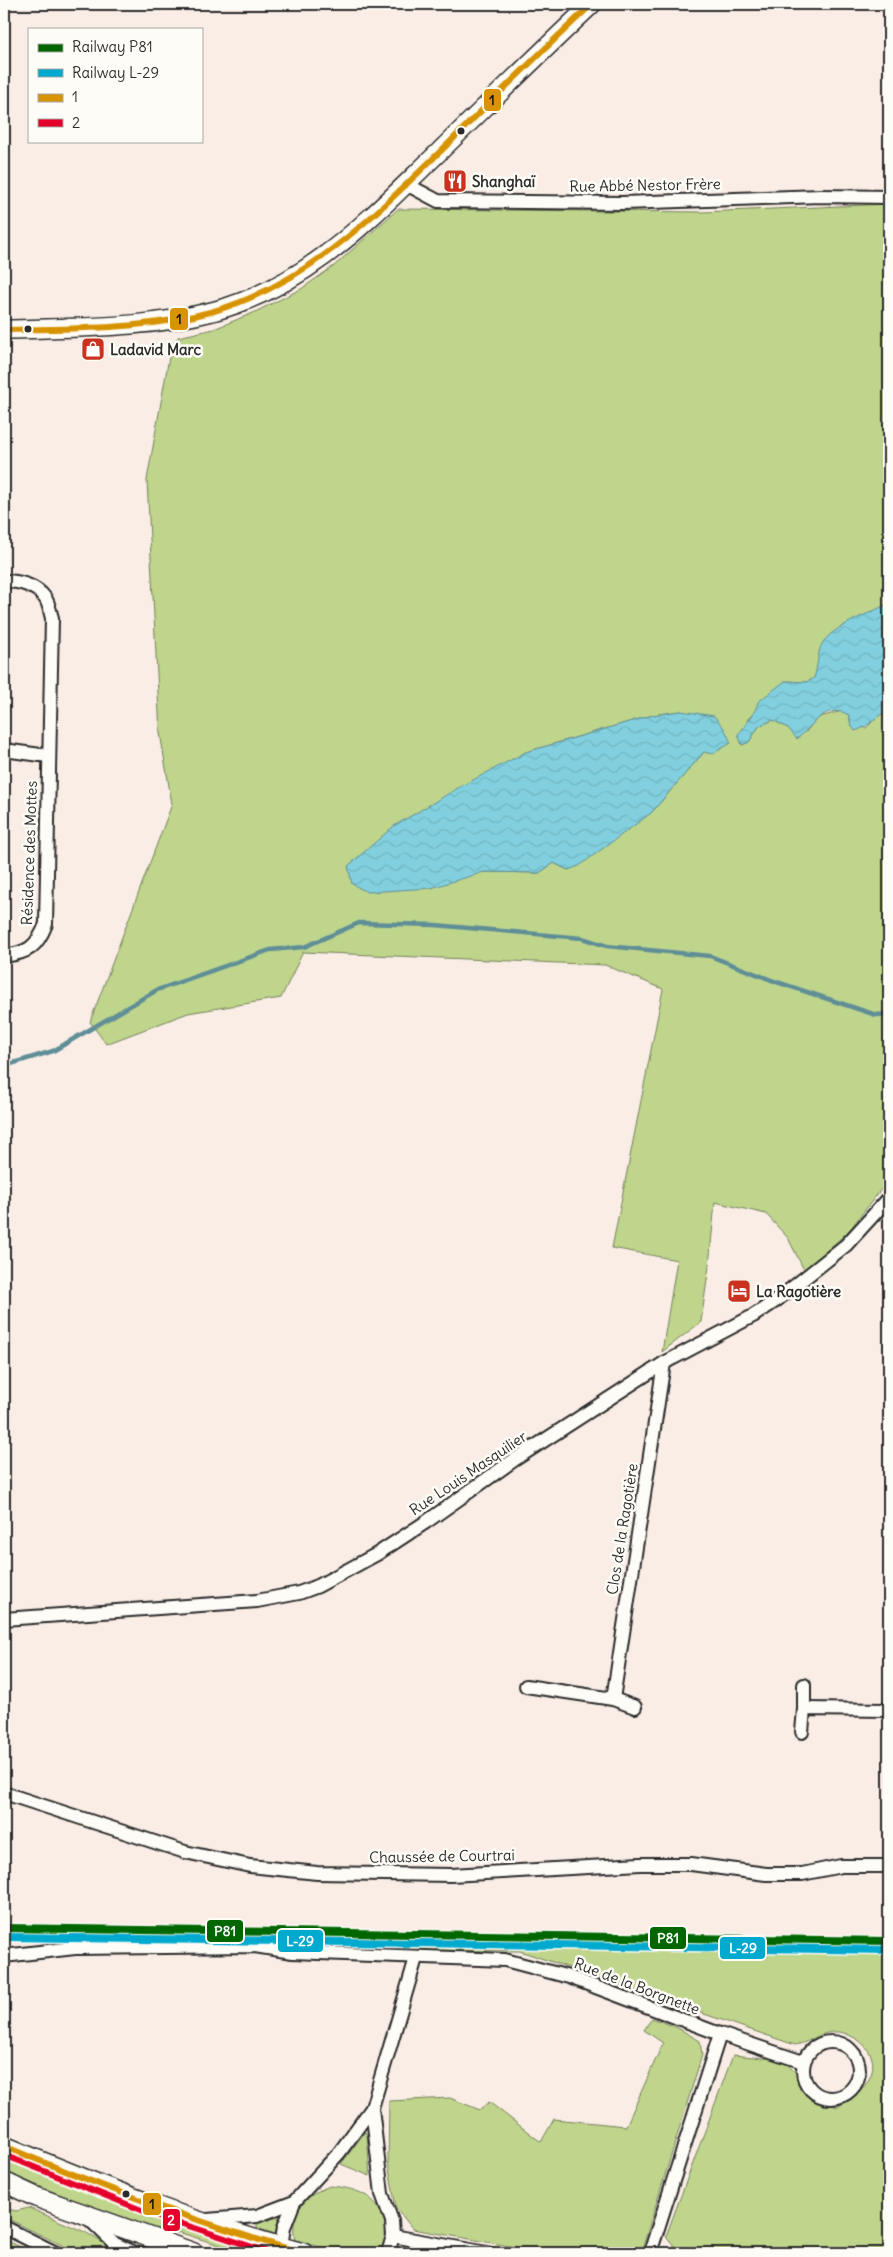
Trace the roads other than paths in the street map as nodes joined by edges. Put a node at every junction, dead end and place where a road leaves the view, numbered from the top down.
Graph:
1 (592, 4) edge
2 (406, 184) junction
3 (889, 197) edge
4 (4, 330) edge
5 (4, 581) edge
6 (4, 750) edge
7 (48, 756) junction
8 (4, 956) edge
9 (889, 1198) edge
10 (664, 1363) junction
11 (4, 1619) edge
12 (804, 1685) dead end
13 (526, 1686) dead end
14 (613, 1699) junction
15 (635, 1707) dead end
16 (804, 1709) junction
17 (889, 1710) edge
18 (802, 1732) dead end
19 (4, 1793) edge
20 (889, 1866) edge
21 (4, 1956) edge
22 (416, 1958) junction
23 (720, 2034) junction
24 (803, 2062) junction
25 (372, 2108) junction
26 (4, 2146) edge
27 (4, 2182) edge
28 (294, 2202) junction
29 (84, 2214) junction
30 (198, 2221) junction
31 (4, 2227) edge
32 (393, 2236) junction
33 (281, 2250) edge
34 (56, 2253) edge
35 (135, 2253) edge
36 (194, 2253) edge
37 (303, 2253) edge
38 (388, 2253) edge
39 (487, 2253) edge
40 (650, 2253) edge

1 - 2 main road
2 - 3 street, Rue Abbé Nestor Frère
2 - 4 main road
5 - 7 street, Résidence des Mottes
6 - 7 street
7 - 8 street, Résidence des Mottes
9 - 10 street, Rue Louis Masquilier
10 - 11 street, Rue Louis Masquilier
10 - 14 street, Clos de la Ragotière
12 - 16 street
13 - 14 street
14 - 15 street
16 - 17 street
16 - 18 street
19 - 20 street, Chaussée de Courtrai
21 - 22 street, Rue de la Borgnette
22 - 23 street, Rue de la Borgnette
22 - 25 street
23 - 24 street, Rue de la Borgnette
23 - 40 street
24 - 24 street
25 - 28 street
25 - 32 street
26 - 30 main road
27 - 29 main road
28 - 30 street
28 - 33 street
29 - 35 street
29 - 36 main road
30 - 33 main road
31 - 34 street
32 - 38 street
32 - 39 street
33 - 37 main road

